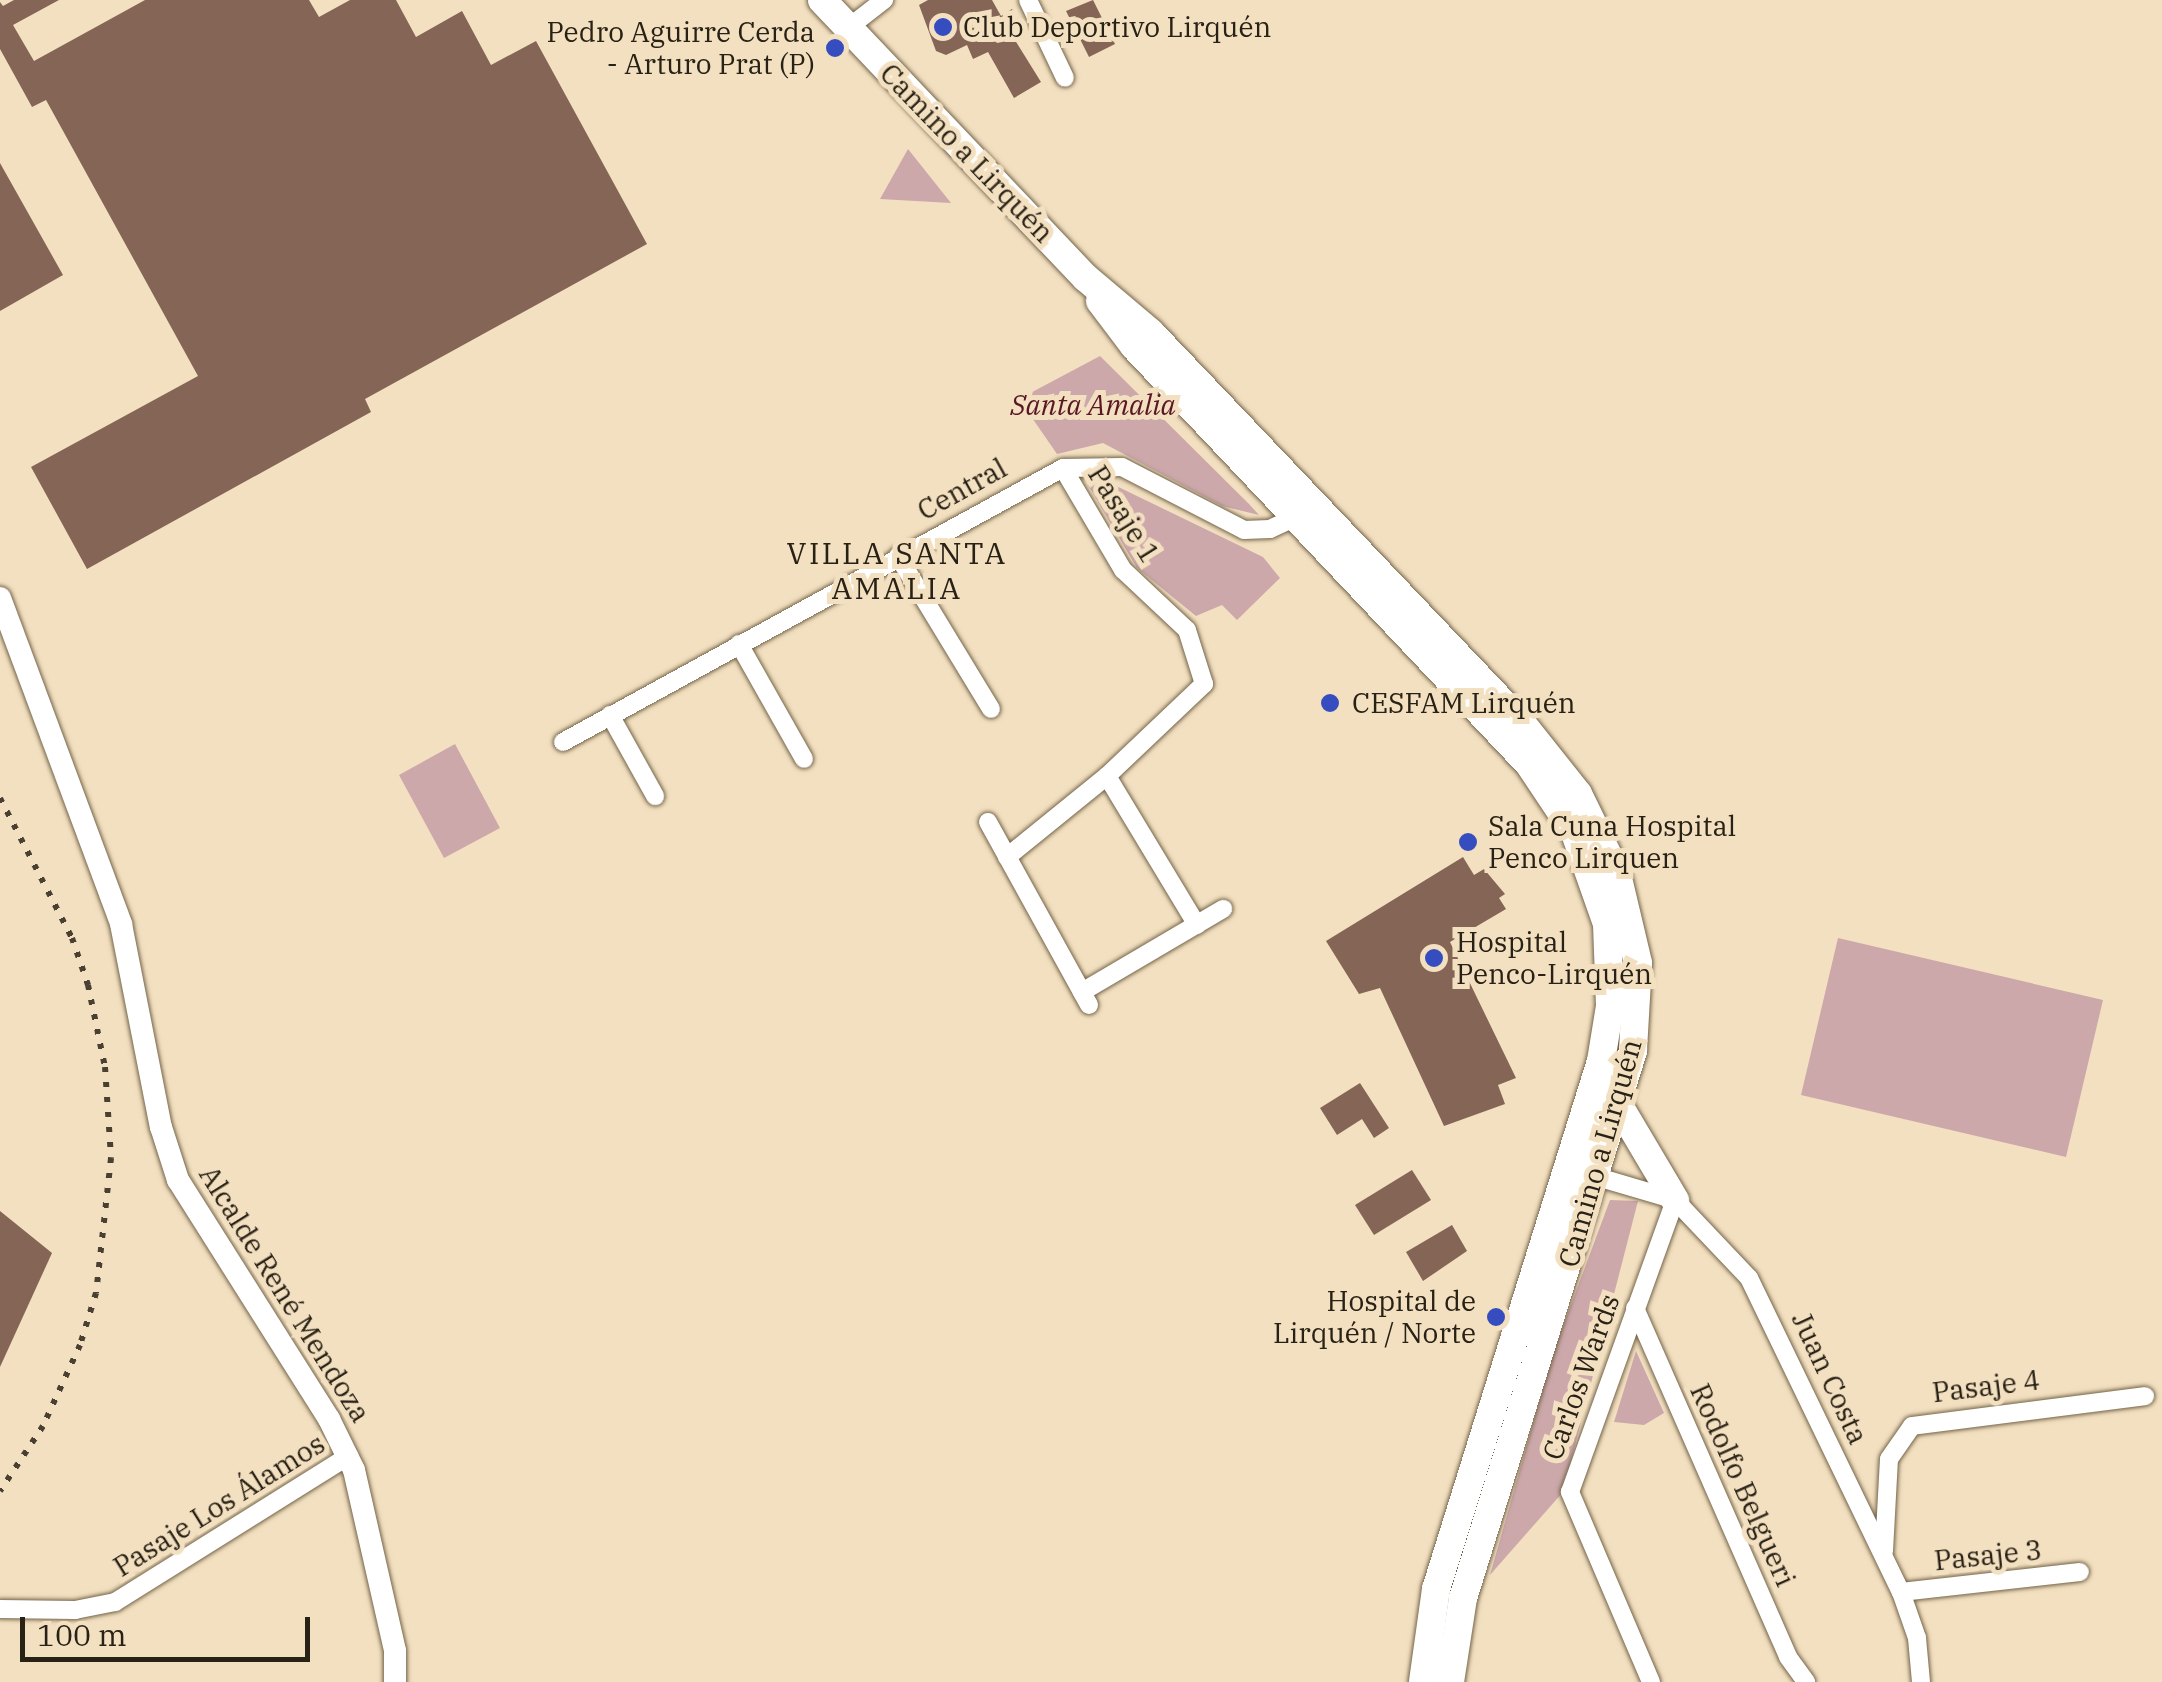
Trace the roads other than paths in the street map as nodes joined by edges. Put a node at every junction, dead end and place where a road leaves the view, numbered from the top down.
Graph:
1 (822, 0) edge
2 (884, 0) edge
3 (1028, 0) edge
4 (848, 28) junction
5 (1065, 78) dead end
6 (1086, 278) junction
7 (1062, 468) junction
8 (1296, 517) junction
9 (898, 556) junction
10 (0, 598) edge
11 (739, 644) junction
12 (990, 709) dead end
13 (610, 715) junction
14 (563, 742) dead end
15 (804, 759) dead end
16 (1107, 776) junction
17 (655, 796) dead end
18 (988, 822) dead end
19 (1007, 856) junction
20 (1224, 909) dead end
21 (1197, 925) junction
22 (1618, 1104) junction
23 (1582, 1173) junction
24 (1675, 1200) junction
25 (1635, 1308) junction
26 (2145, 1396) dead end
27 (349, 1456) junction
28 (1884, 1556) junction
29 (2080, 1572) dead end
30 (1901, 1592) junction
31 (0, 1609) edge
32 (395, 1682) edge
33 (1423, 1682) edge
34 (1450, 1682) edge
35 (1652, 1682) edge
36 (1806, 1682) edge
37 (1921, 1682) edge

1 - 4 main road, Camino a Lirquén
2 - 4 street
3 - 5 street
4 - 6 main road, Camino a Lirquén
6 - 8 main road, Camino a Lirquén
6 - 22 main road, Camino a Lirquén
7 - 8 street, Central
7 - 9 street, Central
7 - 16 street, Pasaje 1
8 - 23 main road, Camino a Lirquén
9 - 11 street, Central
9 - 12 street
10 - 27 street, Alcalde René Mendoza
11 - 13 street, Central
11 - 15 street
13 - 14 street, Central
13 - 17 street
16 - 19 street
16 - 21 street
18 - 19 street
19 - 21 street
20 - 21 street
22 - 23 main road, Camino a Lirquén
22 - 24 main road
23 - 24 street, Juan Costa
23 - 33 main road, Camino a Lirquén
23 - 34 main road, Camino a Lirquén
24 - 25 street, Carlos Wards
24 - 28 street, Juan Costa
25 - 35 street, Carlos Wards
25 - 36 street, Rodolfo Belgueri
26 - 28 street, Pasaje 4
27 - 31 street, Pasaje Los Álamos
27 - 32 street, Alcalde René Mendoza
28 - 30 street, Juan Costa
29 - 30 street, Pasaje 3
30 - 37 street, Juan Costa

